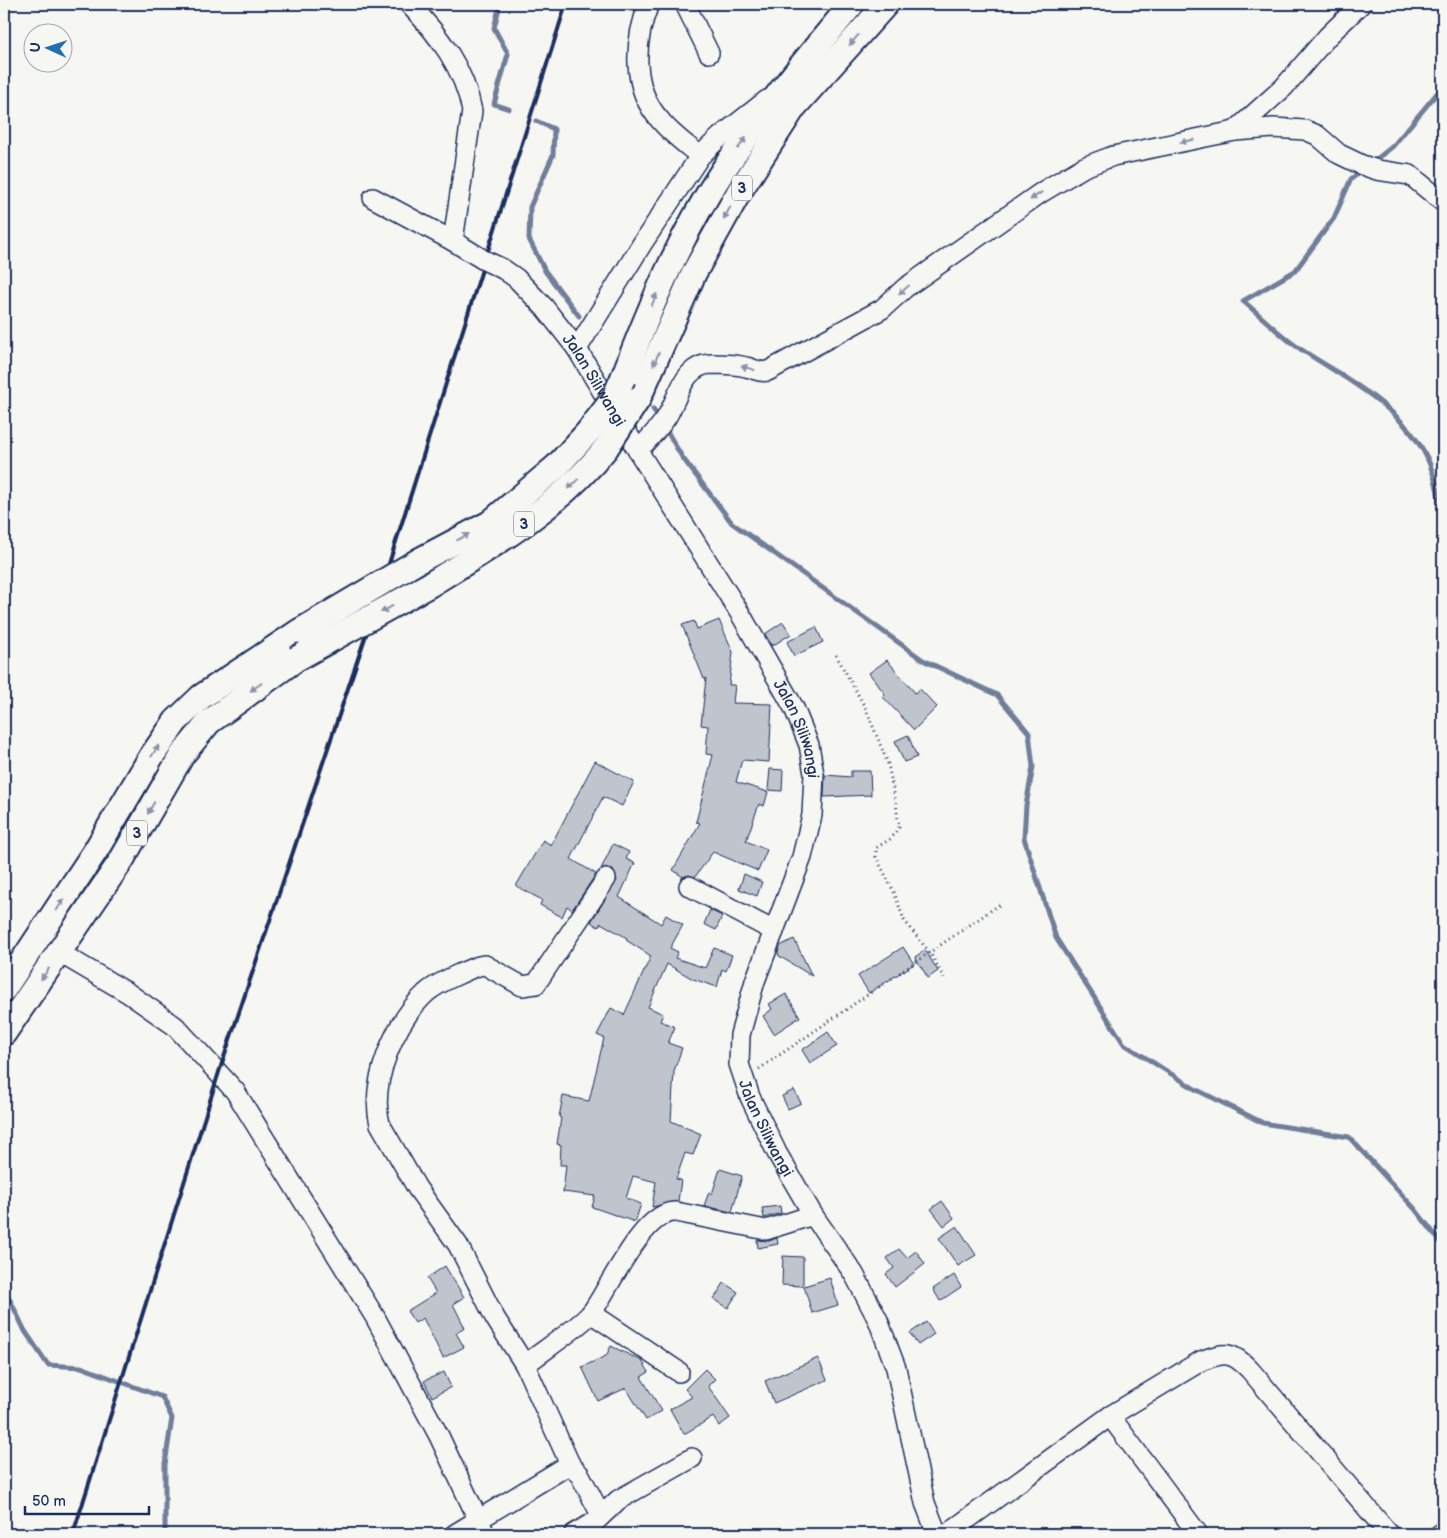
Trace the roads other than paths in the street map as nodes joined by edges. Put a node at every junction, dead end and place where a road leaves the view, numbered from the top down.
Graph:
1 (409, 4) edge
2 (649, 4) edge
3 (684, 4) edge
4 (852, 4) edge
5 (886, 4) edge
6 (1361, 4) edge
7 (709, 53) dead end
8 (782, 88) junction
9 (1235, 131) junction
10 (700, 156) junction
11 (373, 198) dead end
12 (1443, 202) edge
13 (453, 242) junction
14 (578, 349) junction
15 (638, 451) junction
16 (606, 879) dead end
17 (689, 886) dead end
18 (774, 931) junction
19 (60, 953) junction
20 (4, 989) edge
21 (4, 1034) edge
22 (813, 1216) junction
23 (591, 1313) junction
24 (525, 1365) junction
25 (679, 1372) dead end
26 (1110, 1416) junction
27 (692, 1458) dead end
28 (570, 1464) junction
29 (601, 1515) junction
30 (481, 1526) edge
31 (1443, 1531) edge
32 (455, 1534) edge
33 (574, 1534) edge
34 (937, 1534) edge
35 (947, 1534) edge
36 (1198, 1534) edge
37 (1389, 1534) edge
38 (1440, 1534) edge

1 - 13 street
2 - 10 street
3 - 7 street
4 - 8 main road, 3
5 -> 19 main road, 3, bridge
6 - 9 street
8 - 10 street
20 -> 8 main road, 3, bridge
9 - 12 street
9 -> 15 street
10 - 14 street
11 - 13 street, Jalan Siliwangi
13 - 14 street, Jalan Siliwangi, bridge
14 - 15 street, Jalan Siliwangi
15 - 18 street, Jalan Siliwangi
16 - 24 street
17 - 18 street
18 - 22 street, Jalan Siliwangi
19 -> 21 main road, 3
19 - 30 street
22 - 23 street
22 - 34 street, Jalan Siliwangi
23 - 24 street
23 - 25 street
24 - 28 street
26 - 35 street
26 - 36 street
26 - 37 street
27 - 29 street
28 - 29 street
28 - 30 street
29 - 33 street
30 - 32 street
31 - 38 street

